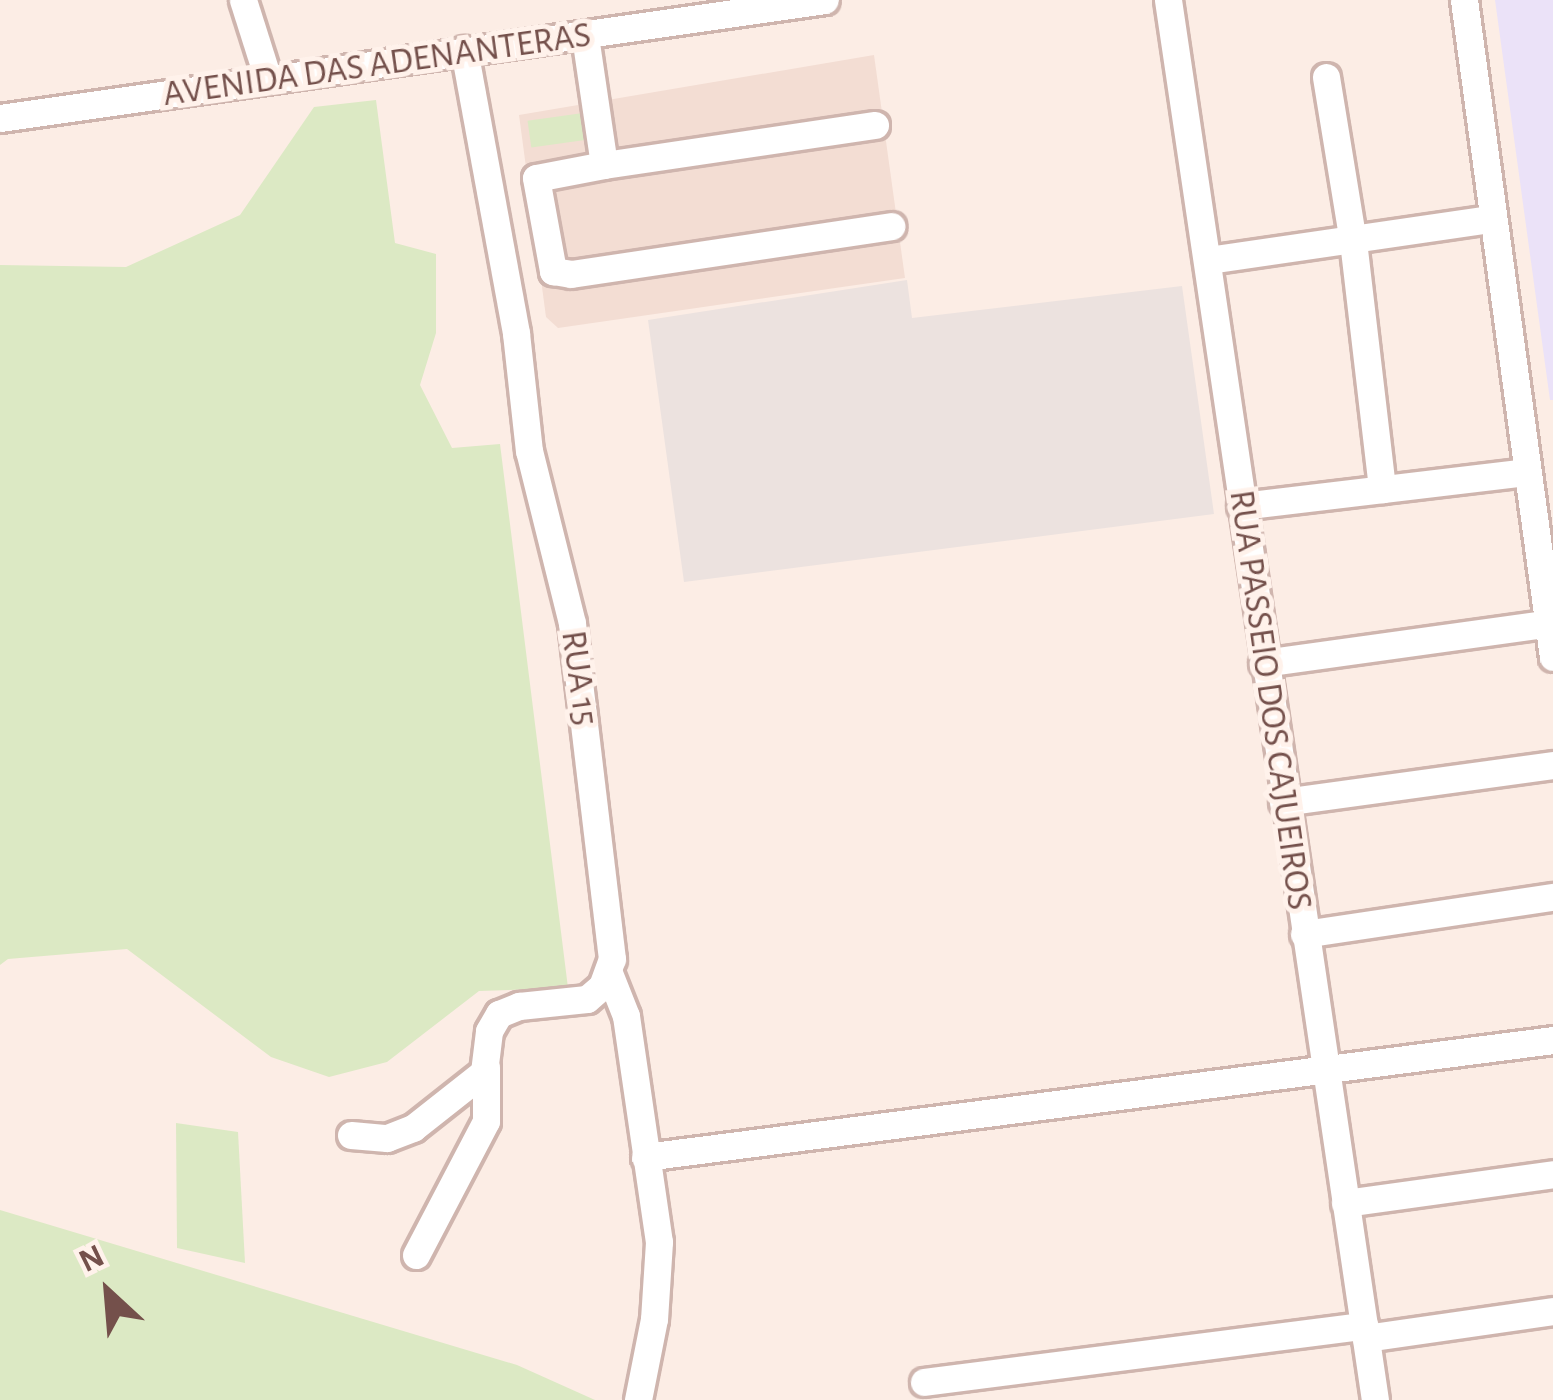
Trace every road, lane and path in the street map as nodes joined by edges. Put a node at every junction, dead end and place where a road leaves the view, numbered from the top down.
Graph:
1 (243, 0) edge
2 (825, 0) edge
3 (1168, 0) edge
4 (1464, 0) edge
5 (585, 36) junction
6 (464, 50) junction
7 (1327, 77) dead end
8 (268, 80) junction
9 (0, 118) edge
10 (875, 124) dead end
11 (604, 165) junction
12 (1491, 219) junction
13 (891, 226) dead end
14 (1353, 241) junction
15 (1209, 260) junction
16 (1536, 484) edge
17 (1382, 489) junction
18 (1241, 506) junction
19 (1551, 623) edge
20 (1553, 657) edge
21 (1263, 663) junction
22 (1553, 765) edge
23 (1283, 802) junction
24 (1553, 897) edge
25 (1304, 934) junction
26 (609, 973) junction
27 (1553, 1040) edge
28 (486, 1067) junction
29 (1328, 1068) junction
30 (351, 1135) dead end
31 (645, 1157) junction
32 (1553, 1174) edge
33 (1345, 1203) junction
34 (416, 1255) dead end
35 (1553, 1311) edge
36 (1365, 1332) junction
37 (924, 1382) dead end
38 (638, 1400) edge
39 (1376, 1400) edge

1 - 8 street
2 - 5 street, AVENIDA DAS ADENANTERAS
3 - 15 street, RUA PASSEIO DOS CAJUEIROS
4 - 12 street
5 - 6 street, AVENIDA DAS ADENANTERAS
5 - 11 street
6 - 8 street, AVENIDA DAS ADENANTERAS
6 - 26 street, RUA 15
7 - 14 street
8 - 9 street, AVENIDA DAS ADENANTERAS
10 - 11 street
11 - 13 street
12 - 14 street
12 - 16 street
14 - 15 street
14 - 17 street
15 - 18 street, RUA PASSEIO DOS CAJUEIROS
16 - 17 street
16 - 19 street
17 - 18 street
18 - 21 street, RUA PASSEIO DOS CAJUEIROS
19 - 20 street
19 - 21 street
21 - 23 street, RUA PASSEIO DOS CAJUEIROS
22 - 23 street
23 - 25 street, RUA PASSEIO DOS CAJUEIROS
24 - 25 street
25 - 29 street, RUA PASSEIO DOS CAJUEIROS
26 - 28 street
26 - 31 street, RUA 15
27 - 29 street
28 - 30 street
28 - 34 street
29 - 31 street
29 - 33 street, RUA PASSEIO DOS CAJUEIROS
31 - 38 street, RUA 15
32 - 33 street
33 - 36 street, RUA PASSEIO DOS CAJUEIROS
35 - 36 street
36 - 37 street
36 - 39 street, RUA PASSEIO DOS CAJUEIROS

